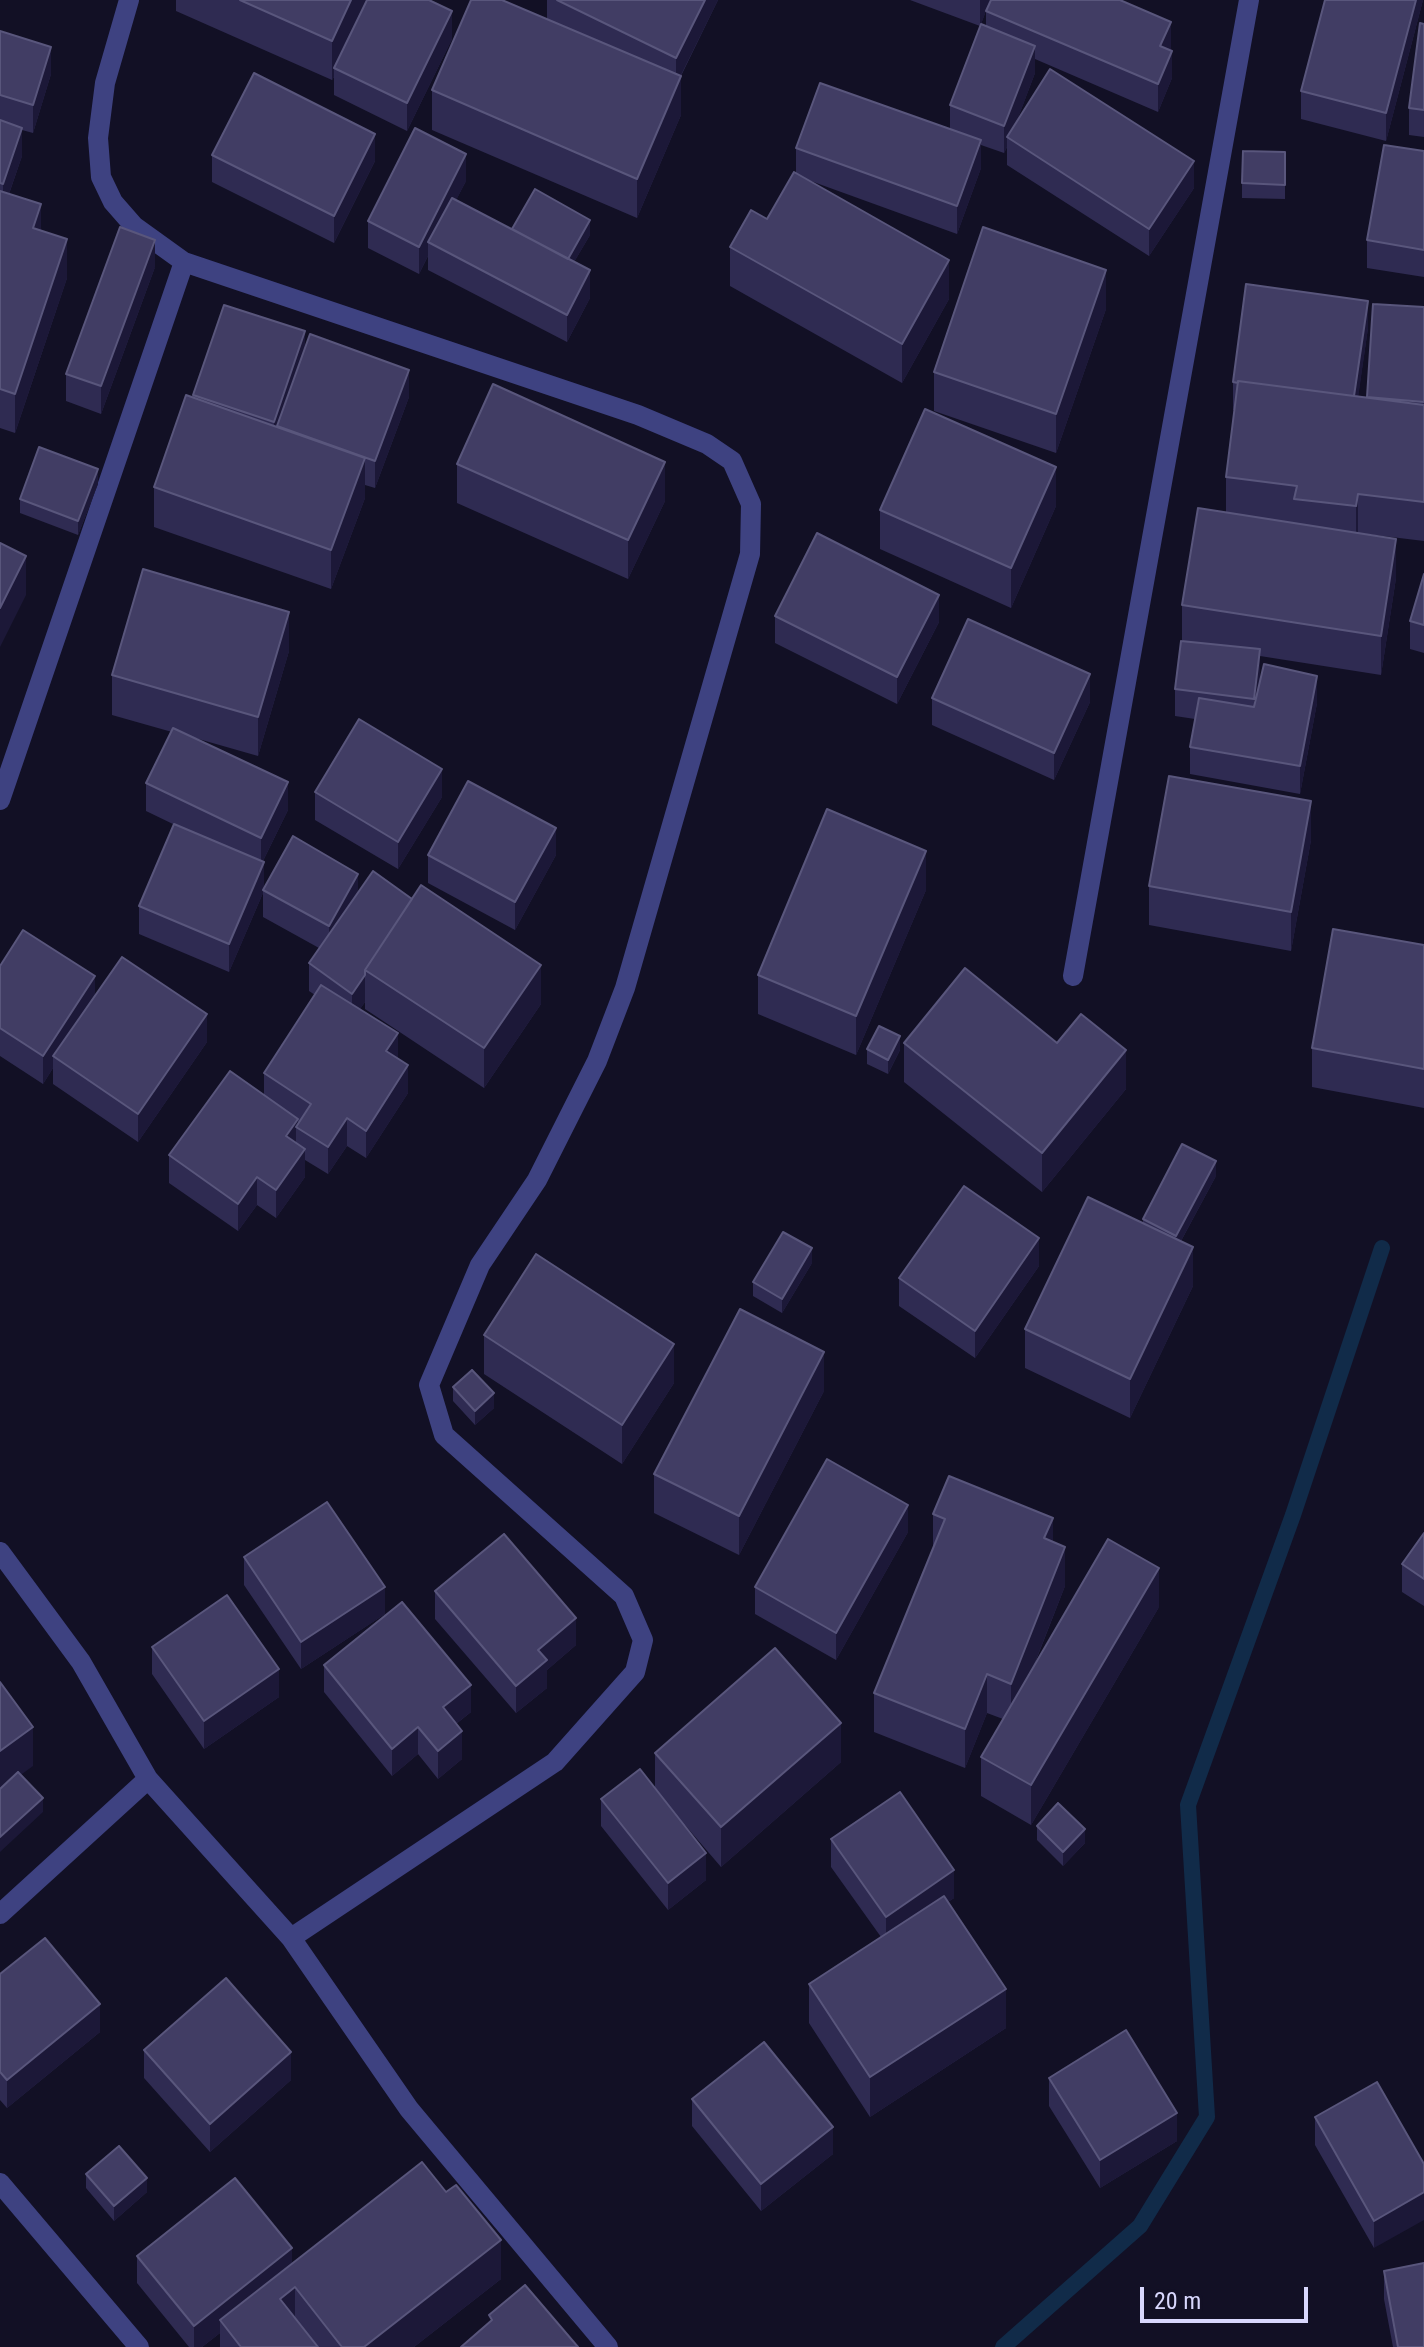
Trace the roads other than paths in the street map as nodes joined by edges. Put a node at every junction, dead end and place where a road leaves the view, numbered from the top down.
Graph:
1 (129, 0) edge
2 (1249, 0) edge
3 (184, 262) junction
4 (0, 800) edge
5 (1073, 976) dead end
6 (0, 1552) edge
7 (148, 1779) junction
8 (0, 1914) edge
9 (291, 1938) junction
10 (0, 2183) edge
11 (139, 2347) edge
12 (608, 2347) edge

1 - 3 street
2 - 5 street
3 - 4 street
3 - 9 street
6 - 7 street
7 - 8 street
7 - 9 street
9 - 12 street
10 - 11 street

